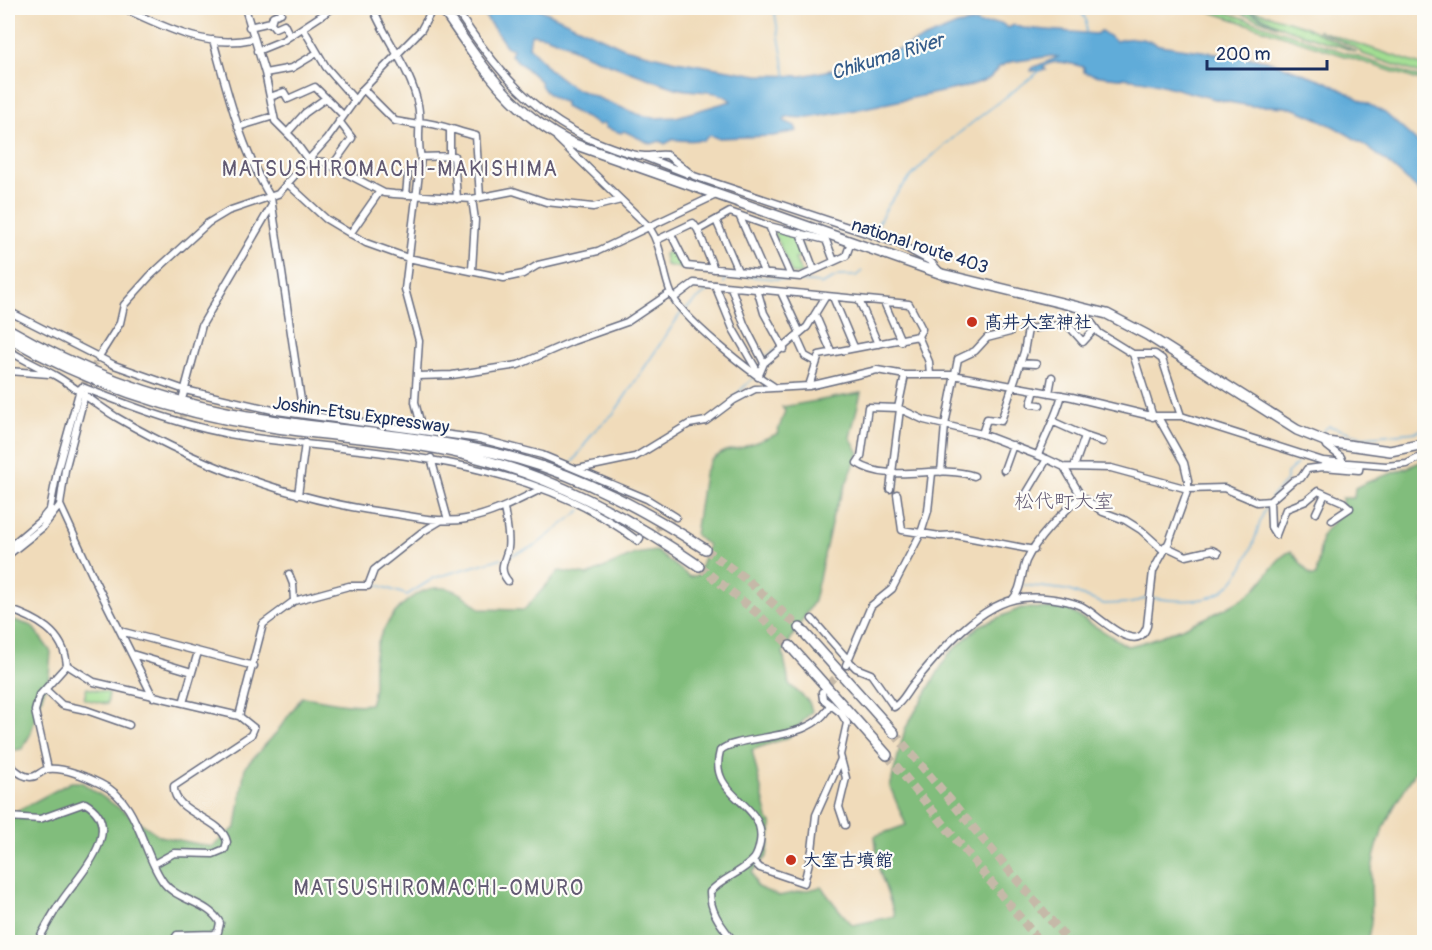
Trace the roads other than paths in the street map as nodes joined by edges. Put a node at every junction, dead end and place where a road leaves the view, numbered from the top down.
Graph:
1 (123, 8) edge
2 (245, 8) edge
3 (280, 8) edge
4 (333, 8) edge
5 (373, 8) edge
6 (433, 8) edge
7 (442, 8) edge
8 (455, 8) edge
9 (132, 10) edge
10 (271, 22) junction
11 (249, 27) junction
12 (303, 28) junction
13 (290, 36) junction
14 (252, 39) junction
15 (213, 40) junction
16 (257, 51) junction
17 (398, 52) junction
18 (317, 53) junction
19 (265, 73) junction
20 (363, 89) junction
21 (270, 97) junction
22 (327, 98) junction
23 (354, 99) junction
24 (274, 116) junction
25 (341, 118) junction
26 (418, 124) junction
27 (238, 127) junction
28 (450, 130) junction
29 (287, 133) junction
30 (552, 133) junction
31 (640, 155) junction
32 (450, 156) junction
33 (421, 157) junction
34 (309, 161) junction
35 (633, 165) junction
36 (332, 166) junction
37 (408, 174) dead end
38 (287, 183) junction
39 (380, 191) junction
40 (718, 194) junction
41 (406, 195) junction
42 (416, 196) junction
43 (480, 197) junction
44 (457, 199) junction
45 (472, 199) junction
46 (621, 200) junction
47 (272, 201) junction
48 (739, 215) junction
49 (716, 220) junction
50 (769, 226) junction
51 (649, 227) junction
52 (698, 230) junction
53 (800, 233) junction
54 (350, 234) junction
55 (672, 234) junction
56 (657, 240) junction
57 (851, 242) junction
58 (408, 258) junction
59 (834, 261) junction
60 (714, 269) junction
61 (472, 270) junction
62 (814, 270) junction
63 (738, 271) junction
64 (765, 274) junction
65 (942, 274) junction
66 (791, 276) junction
67 (715, 285) junction
68 (731, 287) junction
69 (757, 289) junction
70 (781, 292) junction
71 (672, 295) junction
72 (830, 297) junction
73 (859, 300) junction
74 (884, 302) junction
75 (1080, 307) junction
76 (8, 311) edge
77 (815, 314) junction
78 (8, 329) edge
79 (1094, 330) junction
80 (1010, 332) dead end
81 (798, 335) junction
82 (918, 336) junction
83 (8, 338) edge
84 (901, 341) junction
85 (878, 344) junction
86 (854, 347) junction
87 (784, 349) junction
88 (8, 350) edge
89 (831, 351) junction
90 (1133, 354) junction
91 (98, 358) junction
92 (816, 362) junction
93 (764, 363) junction
94 (1020, 363) junction
95 (1036, 364) dead end
96 (8, 371) edge
97 (55, 375) junction
98 (905, 375) junction
99 (930, 375) junction
100 (953, 375) junction
101 (417, 376) junction
102 (759, 376) junction
103 (1052, 377) dead end
104 (774, 386) junction
105 (809, 386) junction
106 (1011, 386) junction
107 (82, 389) junction
108 (1035, 390) junction
109 (184, 393) junction
110 (1049, 393) junction
111 (1062, 395) junction
112 (1040, 405) dead end
113 (899, 408) junction
114 (303, 414) junction
115 (1181, 416) junction
116 (1156, 417) junction
117 (1054, 422) junction
118 (945, 425) junction
119 (422, 429) junction
120 (982, 434) junction
121 (1085, 436) junction
122 (1103, 442) dead end
123 (1327, 442) junction
124 (305, 443) junction
125 (1425, 444) edge
126 (1013, 445) junction
127 (1038, 455) junction
128 (1425, 455) edge
129 (431, 458) junction
130 (1047, 459) junction
131 (1343, 463) junction
132 (1360, 464) junction
133 (1074, 466) junction
134 (1064, 467) junction
135 (578, 469) junction
136 (1004, 470) dead end
137 (892, 471) junction
138 (941, 472) junction
139 (932, 473) junction
140 (974, 476) dead end
141 (541, 489) junction
142 (890, 489) dead end
143 (1188, 489) junction
144 (897, 494) dead end
145 (1325, 494) junction
146 (298, 495) junction
147 (1081, 496) junction
148 (1022, 501) dead end
149 (1270, 501) junction
150 (60, 505) junction
151 (504, 508) junction
152 (1316, 513) dead end
153 (676, 517) dead end
154 (445, 520) junction
155 (1332, 520) dead end
156 (921, 533) junction
157 (640, 538) dead end
158 (8, 548) edge
159 (1164, 548) junction
160 (705, 549) tunnel mouth
161 (1034, 550) junction
162 (1218, 553) dead end
163 (8, 555) edge
164 (699, 566) tunnel mouth
165 (289, 574) dead end
166 (508, 581) dead end
167 (294, 601) junction
168 (1012, 601) junction
169 (8, 609) edge
170 (812, 619) dead end
171 (800, 628) tunnel mouth
172 (120, 630) junction
173 (790, 646) tunnel mouth
174 (198, 652) junction
175 (132, 654) junction
176 (847, 663) junction
177 (67, 665) junction
178 (254, 666) junction
179 (192, 672) junction
180 (46, 690) junction
181 (822, 692) dead end
182 (153, 697) junction
183 (183, 703) junction
184 (830, 704) junction
185 (239, 716) junction
186 (129, 724) dead end
187 (894, 733) tunnel mouth
188 (887, 755) tunnel mouth
189 (841, 759) junction
190 (8, 764) edge
191 (48, 769) junction
192 (8, 817) edge
193 (845, 825) dead end
194 (753, 861) junction
195 (154, 864) junction
196 (38, 942) edge
197 (172, 942) edge
198 (734, 942) edge

1 - 9 street
2 - 11 street
3 - 10 street
4 - 12 street
5 - 17 street
6 - 17 street
7 - 30 highway, national route 403
8 - 31 street
9 - 15 street
10 - 11 street
10 - 13 street
11 - 14 street
12 - 13 street
12 - 18 street
13 - 16 street
14 - 15 street
14 - 16 street
15 - 27 street
16 - 19 street
17 - 20 street
17 - 26 street
18 - 19 street
18 - 23 street
19 - 21 street
20 - 23 street
20 - 26 street
21 - 22 street
21 - 24 street
22 - 25 street
22 - 29 street
23 - 25 street
24 - 27 street
24 - 29 street
25 - 34 street
25 - 36 street
26 - 28 street
26 - 33 street
27 - 47 street
28 - 32 street
28 - 43 street
29 - 34 street
30 - 35 highway, national route 403
30 - 46 street
31 - 35 street
31 - 65 street
32 - 33 street
32 - 44 street
33 - 42 street
34 - 36 street
34 - 38 street
35 - 40 highway, national route 403
36 - 39 street
37 - 41 street
38 - 47 street
38 - 54 street
39 - 41 street
39 - 54 street
40 - 51 street
40 - 57 highway, national route 403
41 - 42 street
42 - 44 street
42 - 58 street
43 - 45 street
43 - 46 street
44 - 45 street
45 - 61 street
46 - 51 street
47 - 91 street
47 - 109 street
47 - 114 street
48 - 49 street
48 - 50 street
48 - 64 street
49 - 52 street
49 - 63 street
50 - 53 street
50 - 66 street
51 - 56 street
51 - 61 street
52 - 55 street
52 - 60 street
53 - 59 street
53 - 62 street
54 - 58 street
55 - 56 street
55 - 60 street
56 - 71 street
57 - 59 street
57 - 65 highway, national route 403
58 - 61 street
58 - 101 street
59 - 62 street
60 - 63 street
62 - 66 street
63 - 64 street
64 - 66 street
65 - 75 highway, national route 403
67 - 68 street
67 - 71 street
67 - 102 street
68 - 69 street
68 - 93 street
69 - 70 street
69 - 87 street
70 - 72 street
70 - 81 street
71 - 101 street
71 - 102 street
72 - 73 street
72 - 77 street
72 - 86 street
73 - 74 street
73 - 85 street
74 - 82 street
74 - 84 street
75 - 79 street
75 - 123 highway, national route 403
76 - 91 street
77 - 81 street
77 - 89 street
78 - 160 highway, Joshin-Etsu Expressway
79 - 90 street
79 - 94 street
80 - 100 street
81 - 87 street
81 - 92 street
82 - 84 street
82 - 99 street
83 - 164 highway, Joshin-Etsu Expressway
84 - 85 street
85 - 86 street
86 - 89 street
87 - 93 street
88 - 97 street
89 - 92 street
90 - 115 street
90 - 116 street
91 - 109 street
92 - 105 street
93 - 102 street
94 - 95 street
94 - 106 street
96 - 97 street
97 - 107 street
98 - 99 street
98 - 105 street
98 - 113 street
99 - 100 street
100 - 106 street
100 - 118 street
101 - 119 street
102 - 104 street
103 - 110 street
104 - 105 street
104 - 135 street
106 - 108 street
106 - 120 street
107 - 124 street
107 - 146 street
107 - 150 street
107 - 158 street
108 - 110 street
108 - 112 street
109 - 114 street
110 - 111 street
111 - 116 street
111 - 117 street
113 - 118 street
113 - 137 street
113 - 137 street
114 - 119 street
115 - 116 street
115 - 131 street
116 - 143 street
117 - 121 street
117 - 127 street
118 - 120 street
118 - 138 street
119 - 135 street
120 - 126 street
121 - 122 street
121 - 133 street
123 - 125 highway, national route 403
123 - 131 street
124 - 129 street
124 - 146 street
126 - 127 street
126 - 136 street
127 - 130 street
128 - 132 street
129 - 141 street
129 - 154 street
130 - 134 street
130 - 148 street
131 - 132 street
132 - 149 street
133 - 134 street
133 - 143 street
134 - 147 street
135 - 153 street
137 - 139 street
137 - 142 street
138 - 139 street
138 - 140 street
139 - 156 street
141 - 151 street
141 - 157 street
143 - 149 street
143 - 159 street
144 - 156 street
145 - 149 street
145 - 152 street
145 - 155 street
146 - 154 street
147 - 159 street
147 - 161 street
150 - 163 street
150 - 172 street
151 - 154 street
151 - 166 street
154 - 167 street
156 - 161 street
156 - 176 street
159 - 162 street
159 - 168 street
161 - 168 street
165 - 167 street
167 - 178 street
168 - 176 street
169 - 177 street
170 - 176 street
171 - 187 highway
172 - 174 street
172 - 175 street
173 - 188 highway
174 - 178 street
174 - 179 street
175 - 179 street
175 - 182 street
177 - 180 street
177 - 182 street
178 - 185 street
179 - 183 street
180 - 186 street
180 - 191 street
181 - 184 street
182 - 183 street
183 - 185 street
184 - 189 street
184 - 194 street
185 - 195 street
189 - 193 street
189 - 194 street
190 - 191 street
191 - 195 street
192 - 196 street
194 - 198 street
195 - 197 street

